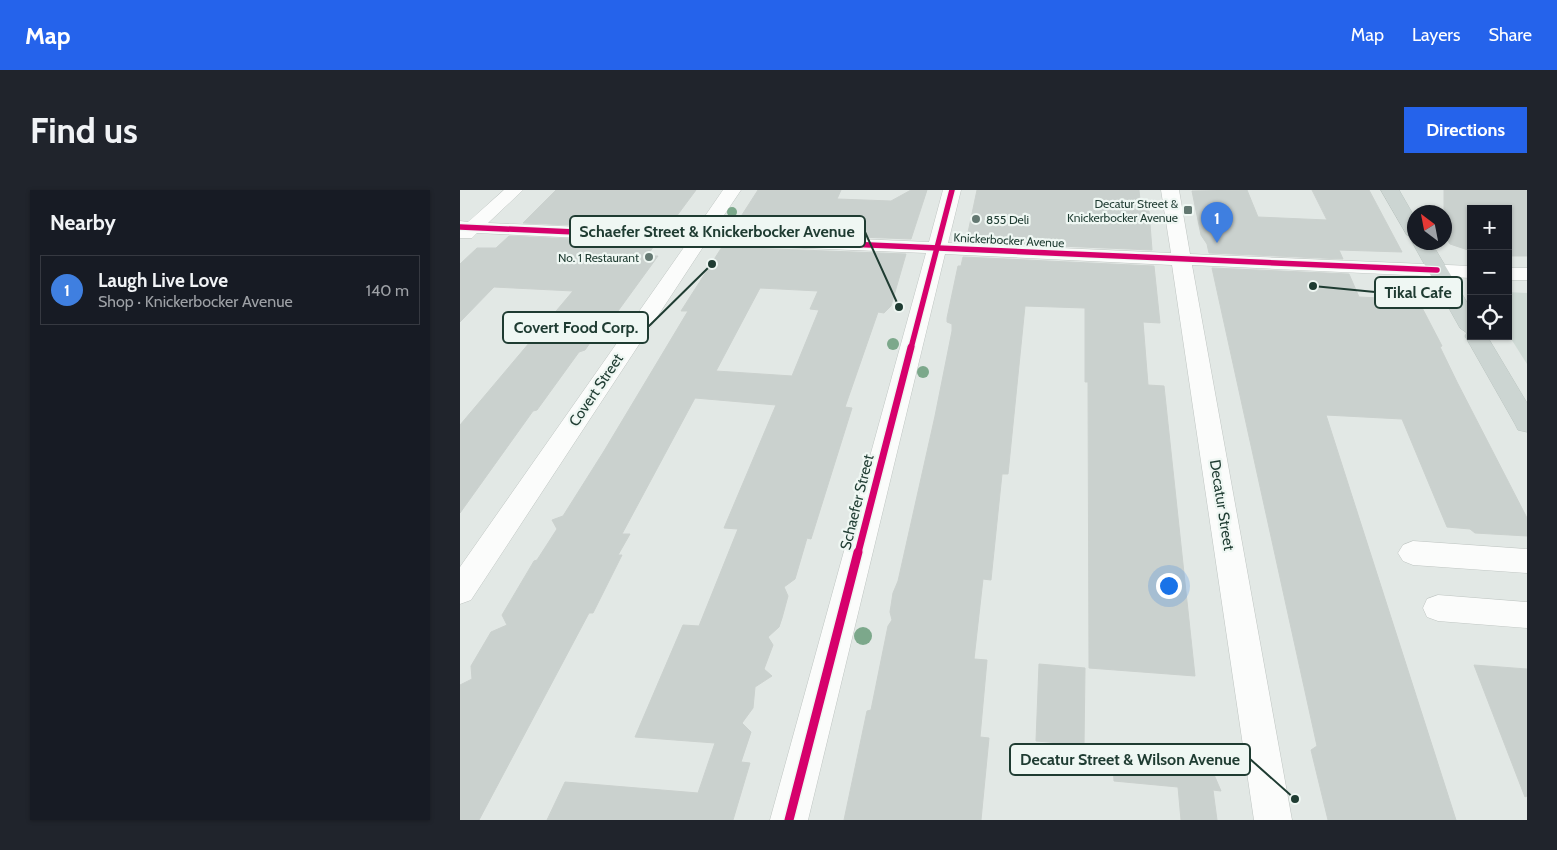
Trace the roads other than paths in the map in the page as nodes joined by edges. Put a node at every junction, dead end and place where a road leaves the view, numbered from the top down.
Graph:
1 (514, 190) edge
2 (732, 190) edge
3 (952, 190) edge
4 (1170, 190) edge
5 (1390, 190) edge
6 (1407, 219) edge
7 (464, 231) edge
8 (700, 238) junction
9 (937, 248) junction
10 (1426, 250) edge
11 (1182, 259) junction
12 (1437, 270) junction
13 (1467, 272) edge
14 (1512, 274) edge
15 (1527, 274) edge
16 (1467, 321) edge
17 (1478, 340) edge
18 (1527, 424) edge
19 (1413, 553) dead end
20 (1527, 560) edge
21 (460, 591) edge
22 (1438, 608) dead end
23 (1527, 615) edge
24 (789, 820) edge
25 (1273, 820) edge

1 - 7 street
2 - 8 street, Covert Street
3 - 9 street, Schaefer Street
4 - 11 street, Decatur Street
5 - 6 main road
7 - 8 street, Knickerbocker Avenue
8 - 9 street, Knickerbocker Avenue
8 - 21 street, Covert Street
9 - 11 street, Knickerbocker Avenue
9 - 24 street, Schaefer Street
10 - 12 main road
11 - 12 street, Knickerbocker Avenue
11 - 25 street, Decatur Street
12 - 13 street, Knickerbocker Avenue
12 - 16 main road
14 - 15 street
17 - 18 main road
19 - 20 street
22 - 23 street

